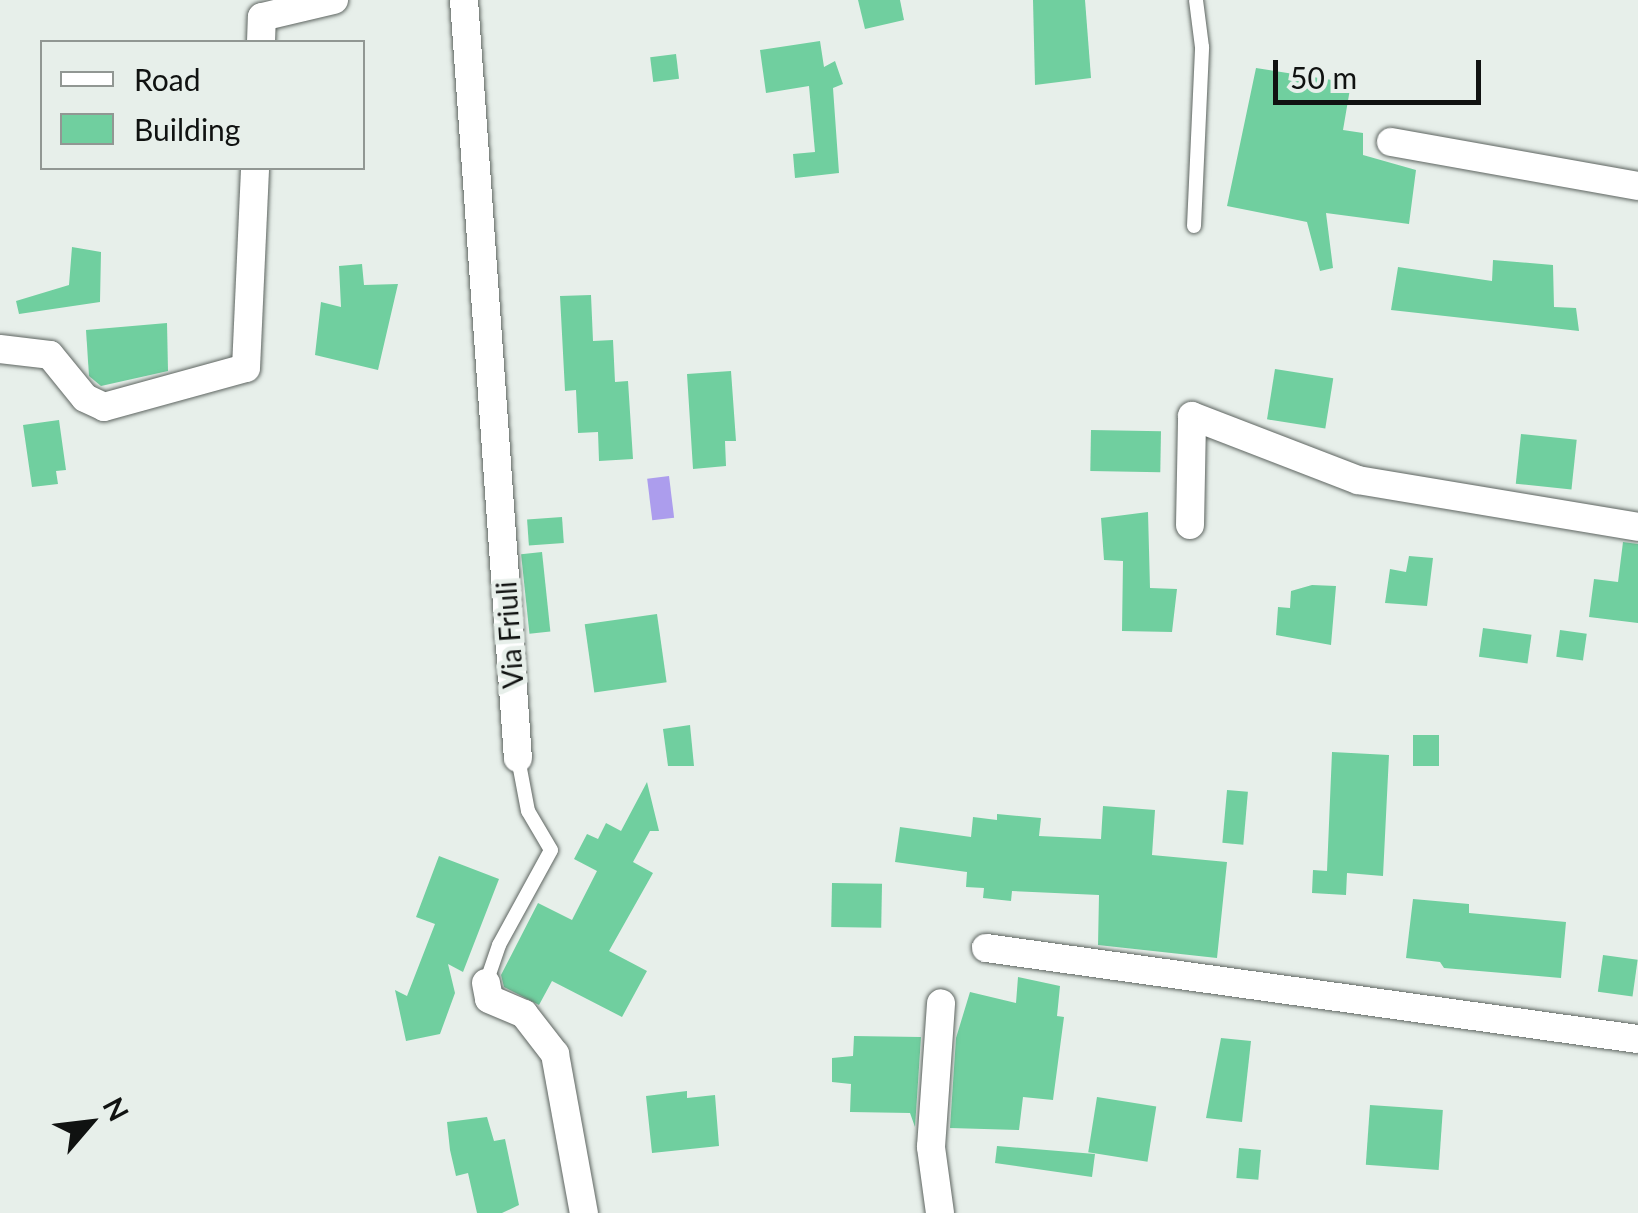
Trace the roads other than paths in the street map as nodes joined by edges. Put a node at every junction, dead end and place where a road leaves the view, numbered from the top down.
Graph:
1 (334, 0) edge
2 (464, 0) edge
3 (1196, 0) edge
4 (261, 40) edge
5 (1391, 142) dead end
6 (255, 170) edge
7 (1638, 186) edge
8 (1194, 226) dead end
9 (0, 350) edge
10 (1190, 525) dead end
11 (1638, 526) edge
12 (518, 758) joint
13 (986, 948) dead end
14 (486, 983) joint
15 (941, 1003) dead end
16 (1638, 1040) edge
17 (584, 1213) edge
18 (940, 1213) edge

1 - 4 street
2 - 12 street, Via Friuli
3 - 8 lane
5 - 7 street
6 - 9 street
10 - 11 street
12 - 14 lane, Via Friuli
13 - 16 street
14 - 17 street, Via Friuli
15 - 18 street

